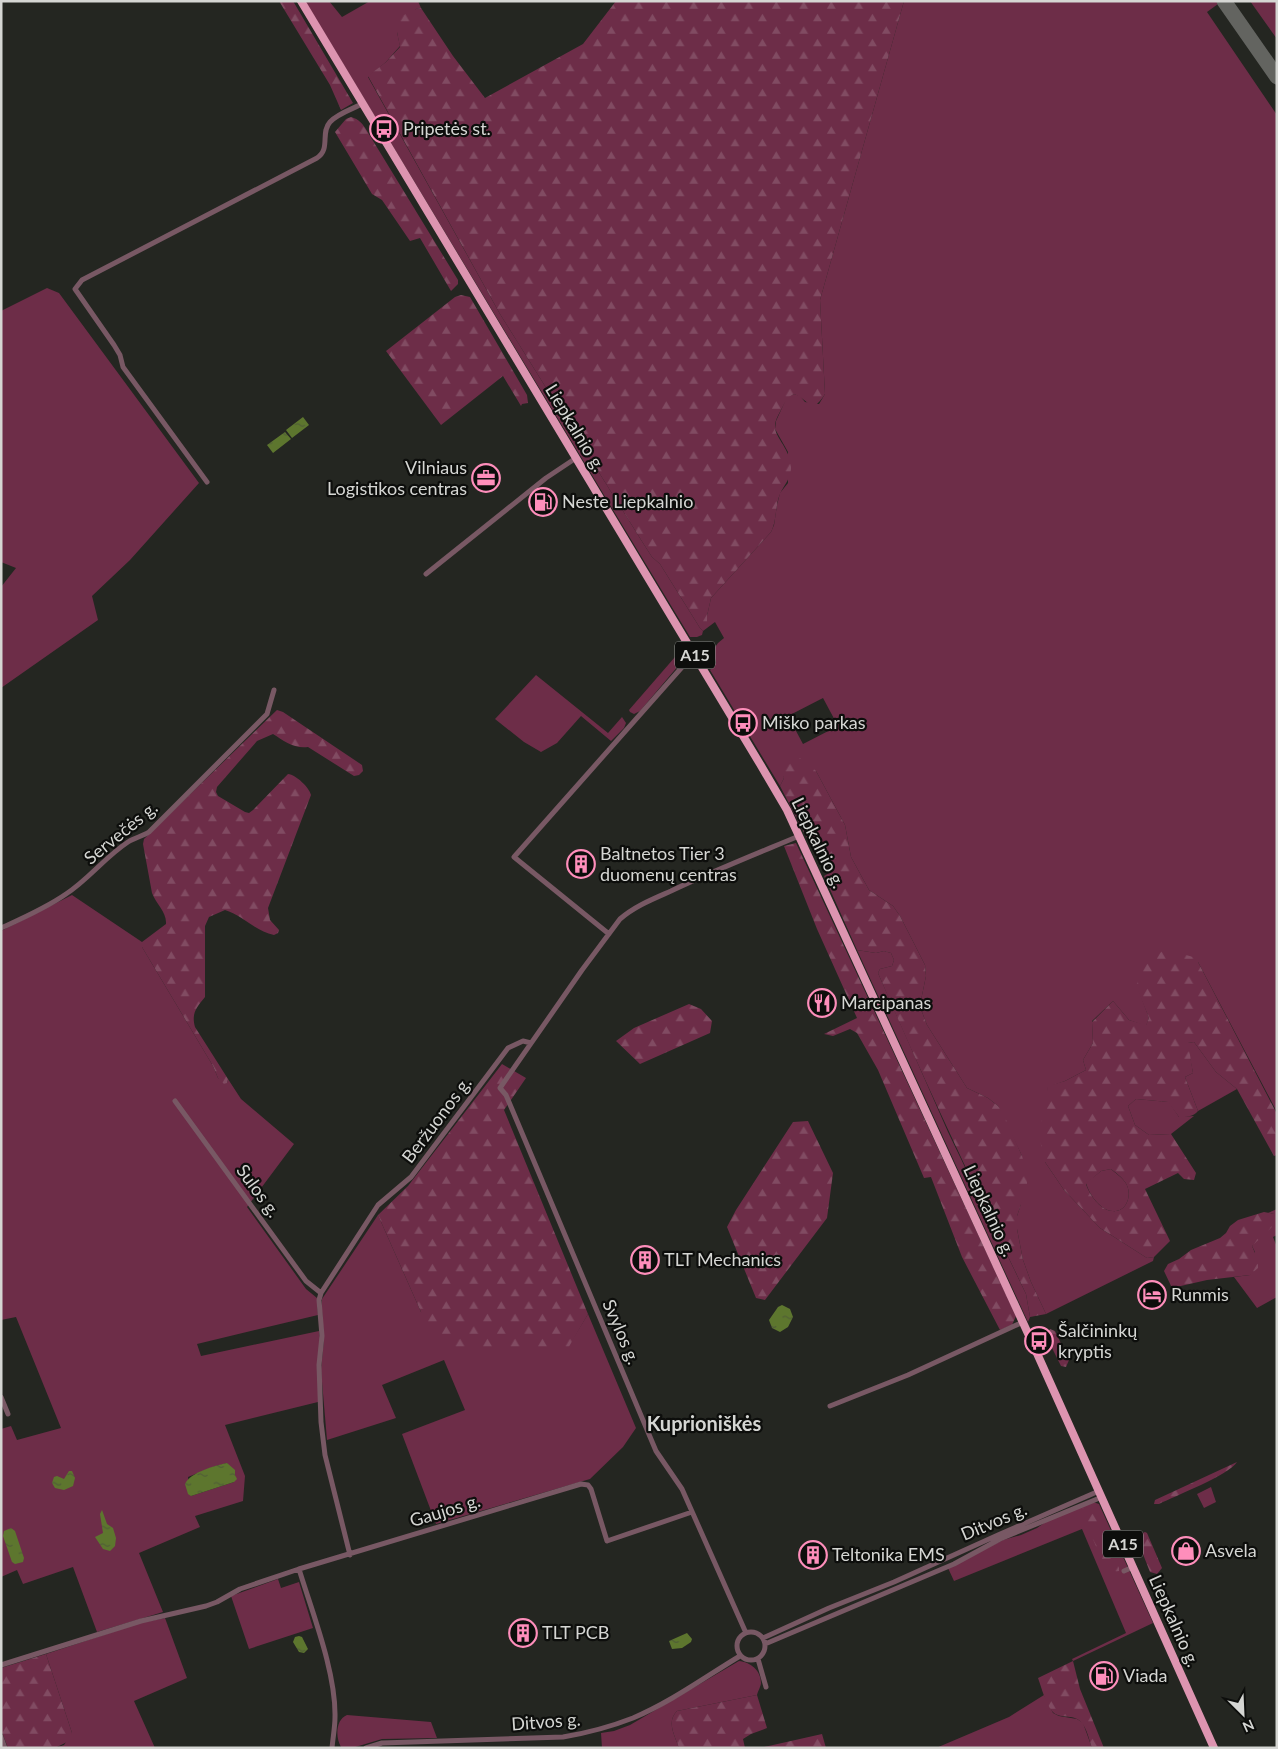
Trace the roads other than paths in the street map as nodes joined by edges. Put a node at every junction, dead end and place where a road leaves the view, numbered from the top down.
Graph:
1 (301, 1) edge
2 (362, 104) junction
3 (576, 458) junction
4 (207, 482) dead end
5 (426, 574) dead end
6 (696, 656) junction
7 (274, 690) dead end
8 (799, 836) junction
9 (1, 928) edge
10 (609, 934) junction
11 (530, 1043) junction
12 (175, 1101) dead end
13 (321, 1293) junction
14 (1023, 1322) junction
15 (1, 1396) edge
16 (830, 1406) dead end
17 (8, 1414) dead end
18 (1100, 1494) junction
19 (692, 1512) junction
20 (350, 1555) junction
21 (1133, 1567) junction
22 (299, 1569) junction
23 (1124, 1572) dead end
24 (894, 1582) junction
25 (896, 1588) junction
26 (746, 1633) junction
27 (764, 1641) junction
28 (740, 1656) junction
29 (758, 1659) junction
30 (1, 1665) edge
31 (766, 1687) dead end
32 (1, 1737) edge
33 (5, 1748) edge
34 (332, 1748) edge
35 (366, 1748) edge
36 (1214, 1748) edge

1 - 2 highway, Liepkalnio g. / A15
2 - 3 highway, Liepkalnio g. / A15
2 - 4 street
3 - 5 street
3 - 6 highway, Liepkalnio g. / A15
6 - 8 highway, Liepkalnio g. / A15
6 - 10 street
7 - 9 street, Servečės g.
8 - 10 street
8 - 14 highway, Liepkalnio g. / A15
10 - 11 street
11 - 13 street, Beržuonos g.
11 - 19 street, Svylos g.
12 - 13 street, Sulos g.
13 - 20 street
14 - 16 street
14 - 18 highway, Liepkalnio g. / A15
15 - 17 street
18 - 21 highway, Liepkalnio g. / A15
18 - 24 street, Ditvos g.
18 - 25 street
19 - 20 street, Gaujos g.
19 - 26 street, Svylos g.
20 - 22 street, Gaujos g.
21 - 23 street
21 - 36 highway, Liepkalnio g. / A15
22 - 30 street, Gaujos g.
22 - 34 street
24 - 25 street
24 - 27 street, Ditvos g.
25 - 27 street
26 - 27 street
26 - 28 street
27 - 29 street
28 - 29 street
28 - 35 street, Ditvos g.
29 - 31 street
32 - 33 street

